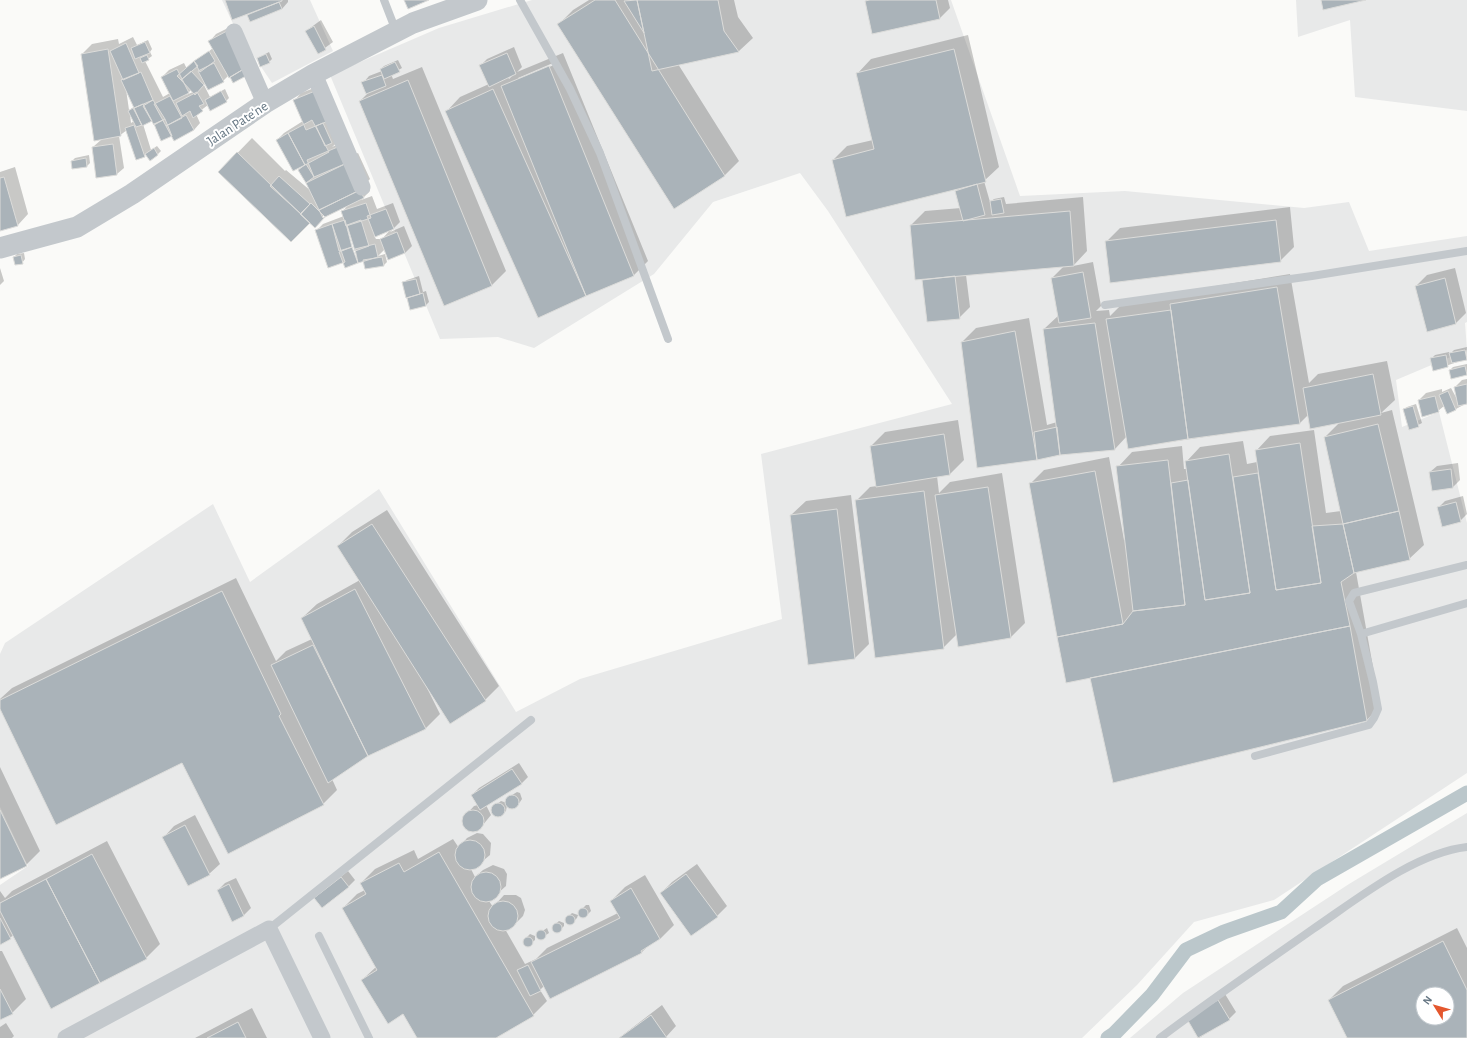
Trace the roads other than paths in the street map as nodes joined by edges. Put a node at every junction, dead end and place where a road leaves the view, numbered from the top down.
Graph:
1 (384, 0) edge
2 (477, 0) edge
3 (520, 0) edge
4 (397, 31) junction
5 (234, 32) dead end
6 (314, 74) junction
7 (265, 103) junction
8 (362, 187) dead end
9 (0, 248) edge
10 (1467, 251) edge
11 (1105, 305) dead end
12 (668, 339) dead end
13 (1467, 565) edge
14 (1467, 603) edge
15 (1361, 634) junction
16 (531, 720) dead end
17 (1255, 756) dead end
18 (1467, 847) edge
19 (269, 929) junction
20 (319, 936) dead end
21 (66, 1038) edge
22 (322, 1038) edge
23 (369, 1038) edge
24 (1160, 1038) edge

1 - 4 lane
2 - 4 street, Jalan Pate'ne
3 - 12 lane
4 - 6 street, Jalan Pate'ne
5 - 7 street
6 - 7 street, Jalan Pate'ne
6 - 8 street
7 - 9 street, Jalan Pate'ne
10 - 11 lane
13 - 15 lane
14 - 15 lane
15 - 17 lane
16 - 19 lane
18 - 24 lane
19 - 21 street
19 - 22 street
20 - 23 lane

